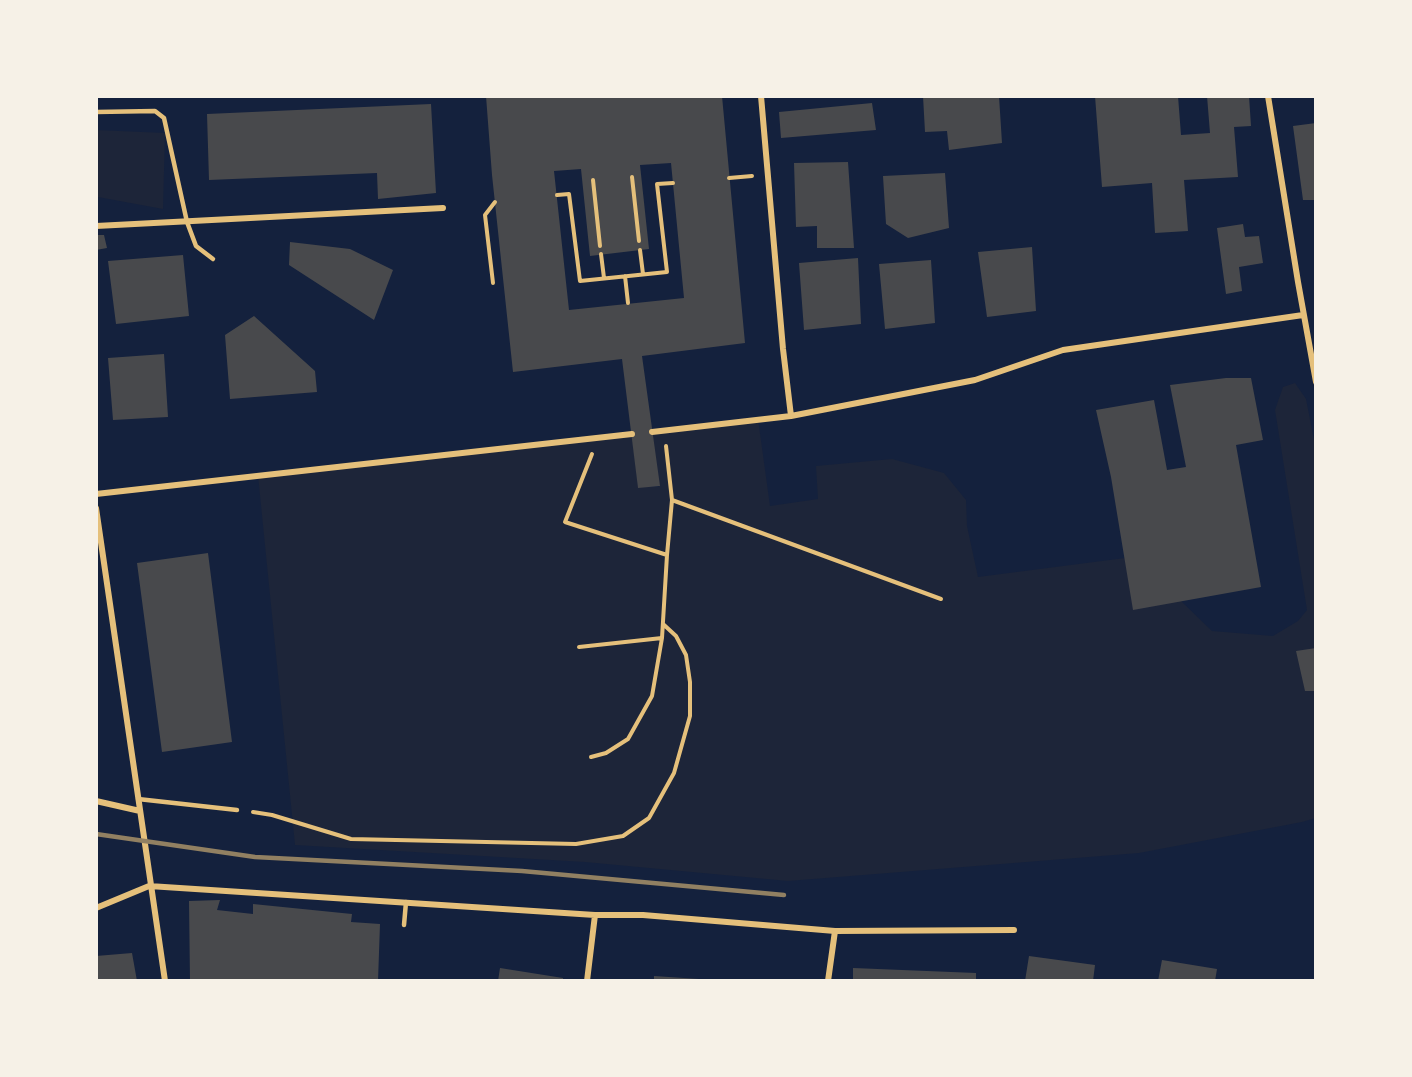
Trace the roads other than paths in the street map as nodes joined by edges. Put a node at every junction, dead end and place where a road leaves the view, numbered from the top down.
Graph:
1 (761, 96) edge
2 (1268, 96) edge
3 (96, 112) edge
4 (443, 208) dead end
5 (187, 222) junction
6 (96, 226) edge
7 (213, 259) dead end
8 (1303, 315) junction
9 (1316, 382) edge
10 (791, 416) junction
11 (652, 432) dead end
12 (632, 434) dead end
13 (96, 494) edge
14 (96, 508) edge
15 (138, 799) junction
16 (96, 801) edge
17 (237, 810) road end
18 (140, 811) junction
19 (149, 886) junction
20 (406, 902) junction
21 (96, 908) edge
22 (595, 915) junction
23 (404, 925) dead end
24 (1014, 930) dead end
25 (835, 931) junction
26 (165, 981) edge
27 (587, 981) edge
28 (828, 981) edge

1 - 10 street
2 - 8 street
3 - 5 lane
4 - 5 street
5 - 6 street
5 - 7 lane
8 - 9 street
8 - 10 street
10 - 11 street
12 - 13 street
14 - 15 street
15 - 17 lane
15 - 18 street
16 - 18 street
18 - 19 street
19 - 20 street
19 - 21 street
19 - 26 street
20 - 22 street
20 - 23 lane
22 - 25 street
22 - 27 street
24 - 25 street
25 - 28 street

